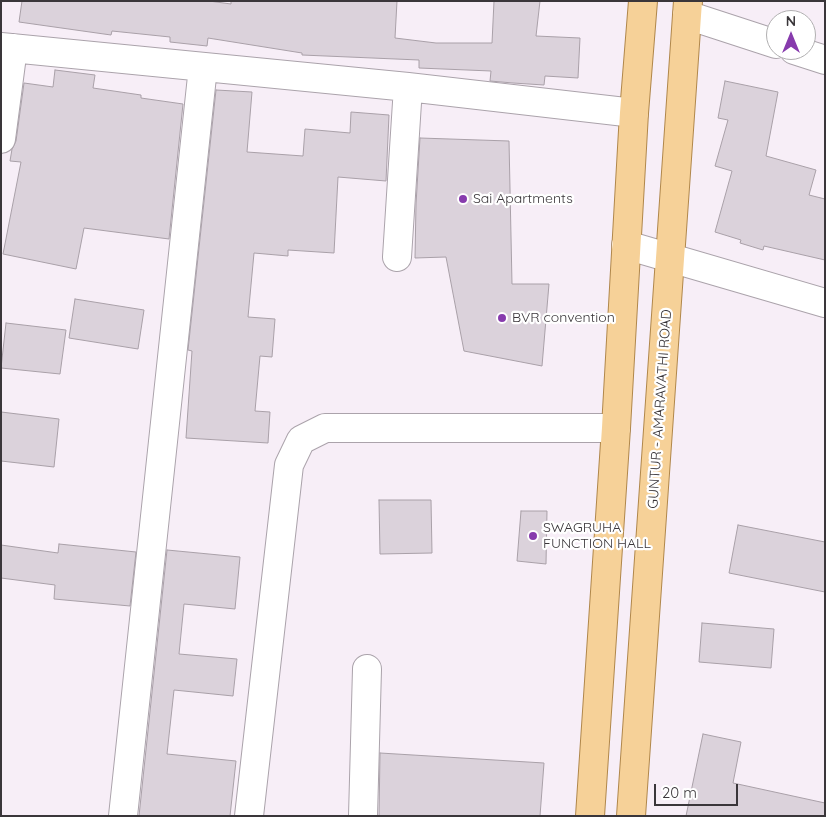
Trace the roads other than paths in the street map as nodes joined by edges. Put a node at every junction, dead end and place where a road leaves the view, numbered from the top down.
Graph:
1 (643, 1) edge
2 (688, 8) edge
3 (766, 40) edge
4 (7, 47) edge
5 (203, 67) junction
6 (408, 87) junction
7 (634, 113) junction
8 (1, 138) edge
9 (626, 245) junction
10 (397, 257) dead end
11 (670, 259) junction
12 (825, 304) edge
13 (616, 428) junction
14 (367, 669) dead end
15 (123, 816) edge
16 (249, 816) edge
17 (362, 816) edge
18 (590, 816) edge
19 (631, 816) edge

1 - 7 main road
2 - 3 street
2 - 11 main road, GUNTUR - AMARAVATHI ROAD
4 - 5 street
4 - 8 street
5 - 6 street
5 - 15 street
6 - 7 street
6 - 10 street
7 - 9 main road
9 - 11 street
9 - 13 main road
11 - 12 street
11 - 19 main road, GUNTUR - AMARAVATHI ROAD
13 - 16 street
13 - 18 main road
14 - 17 street

